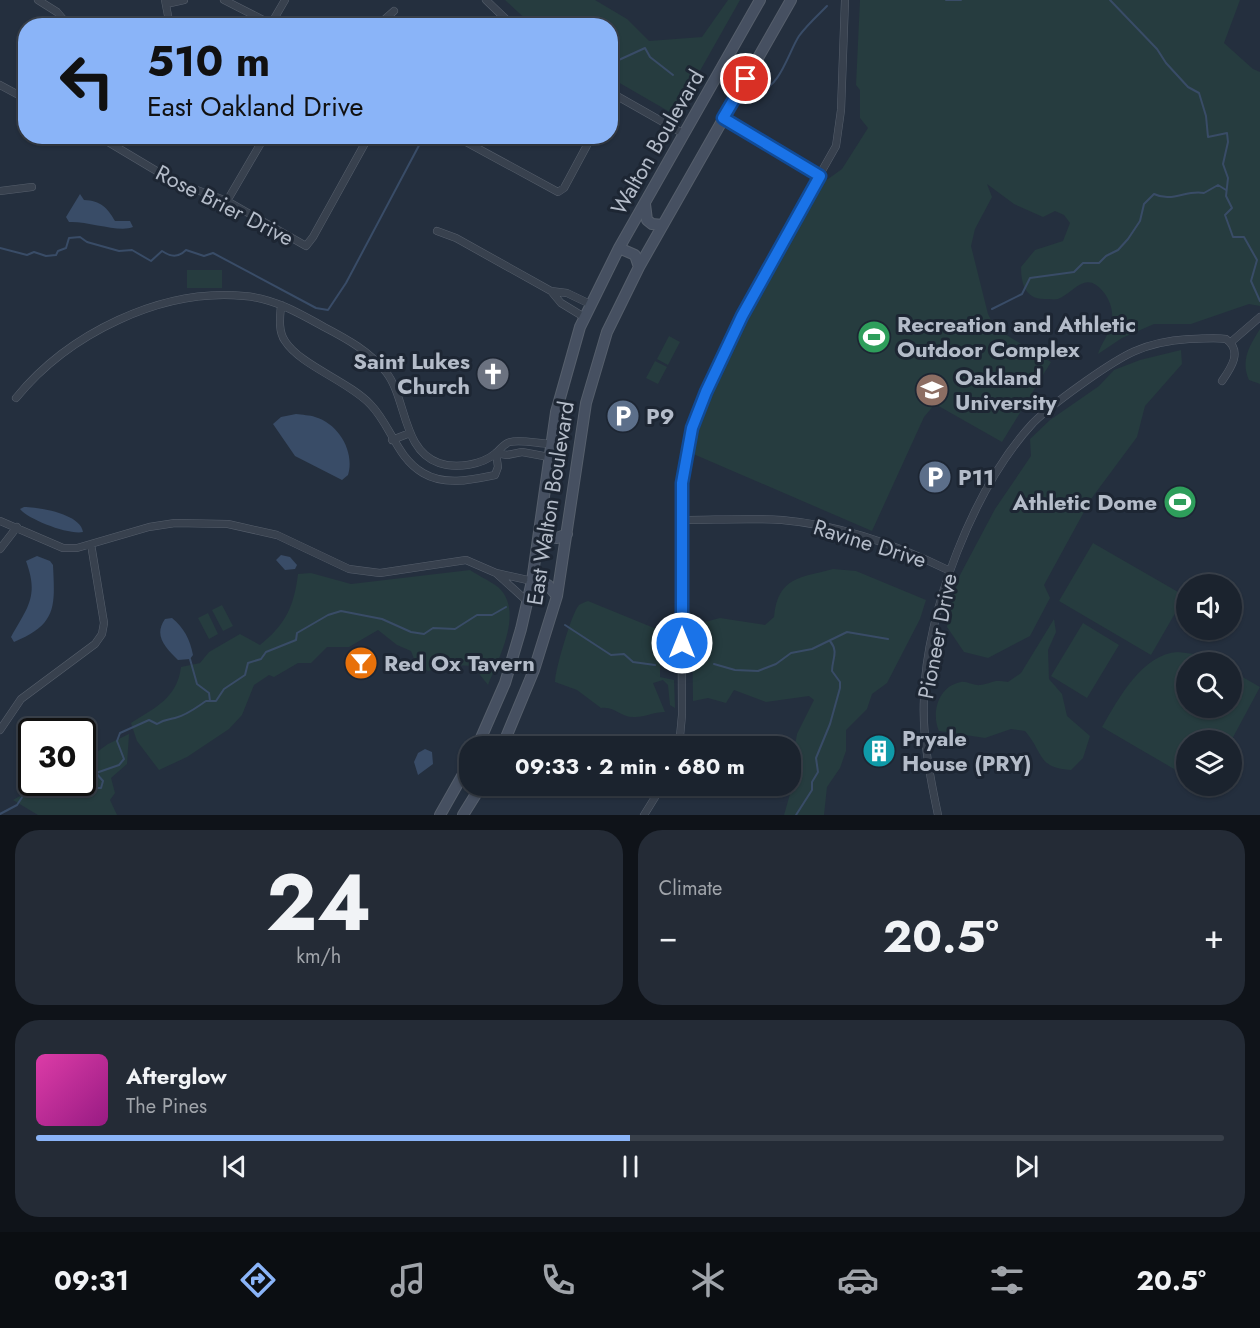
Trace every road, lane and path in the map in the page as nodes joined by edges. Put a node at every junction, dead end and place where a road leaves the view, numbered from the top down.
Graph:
1 (38, 0) edge
2 (184, 0) edge
3 (224, 0) edge
4 (285, 0) edge
5 (486, 0) edge
6 (760, 0) edge
7 (791, 0) edge
8 (845, 0) edge
9 (166, 2) edge
10 (394, 11) dead end
11 (62, 18) edge
12 (169, 18) edge
13 (259, 18) edge
14 (276, 18) edge
15 (386, 18) edge
16 (505, 18) edge
17 (0, 85) edge
18 (18, 95) edge
19 (618, 96) edge
20 (723, 118) junction
21 (684, 134) junction
22 (112, 144) edge
23 (260, 144) edge
24 (365, 144) edge
25 (470, 144) edge
26 (588, 144) edge
27 (820, 176) junction
28 (32, 187) dead end
29 (0, 191) edge
30 (227, 201) junction
31 (645, 204) junction
32 (663, 225) junction
33 (437, 231) dead end
34 (620, 248) junction
35 (639, 267) junction
36 (551, 291) junction
37 (622, 298) joint
38 (590, 304) junction
39 (280, 305) junction
40 (584, 317) junction
41 (1260, 317) edge
42 (1231, 342) junction
43 (1222, 381) dead end
44 (16, 398) dead end
45 (410, 433) junction
46 (392, 440) junction
47 (523, 442) junction
48 (551, 444) junction
49 (522, 452) junction
50 (496, 453) junction
51 (549, 457) junction
52 (682, 520) junction
53 (0, 521) edge
54 (540, 526) junction
55 (17, 527) junction
56 (567, 534) junction
57 (91, 544) junction
58 (0, 549) edge
59 (948, 570) junction
60 (496, 573) junction
61 (532, 581) junction
62 (557, 596) junction
63 (528, 602) junction
64 (0, 730) edge
65 (482, 736) edge
66 (507, 736) edge
67 (681, 736) edge
68 (459, 781) edge
69 (475, 796) edge
70 (656, 796) edge
71 (440, 815) edge
72 (463, 815) edge
73 (644, 815) edge
74 (938, 815) edge

1 - 11 street
2 - 9 street
3 - 13 street
4 - 14 street
5 - 16 street
6 - 21 main road, Walton Boulevard
7 - 20 main road, Walton Boulevard
8 - 27 street
9 - 12 street
10 - 15 street
17 - 18 street
19 - 21 street
20 - 27 street
20 - 32 main road, Walton Boulevard
21 - 31 main road, Walton Boulevard
22 - 30 street, Rose Brier Drive
23 - 30 street
24 - 30 street, Rose Brier Drive
25 - 26 street
27 - 52 street
28 - 29 street
31 - 32 main road
31 - 34 main road, Walton Boulevard
32 - 35 main road, Walton Boulevard
33 - 36 street
34 - 35 main road
34 - 38 main road, Walton Boulevard
35 - 37 main road, Walton Boulevard
36 - 38 street
36 - 40 street
37 - 56 main road, East Walton Boulevard
38 - 40 main road, East Walton Boulevard
39 - 44 street
39 - 45 street
39 - 46 street
40 - 48 main road, East Walton Boulevard
41 - 42 street
42 - 43 street
42 - 59 street, Pioneer Drive
45 - 46 street
45 - 50 street
46 - 50 street
47 - 48 street
47 - 49 street
47 - 50 street
48 - 51 main road, East Walton Boulevard
49 - 50 street
49 - 51 street
51 - 54 main road, East Walton Boulevard
52 - 59 street, Ravine Drive
52 - 67 street
53 - 55 street
54 - 56 main road
54 - 61 main road, East Walton Boulevard
55 - 57 street
55 - 58 street
56 - 62 main road, East Walton Boulevard
57 - 60 street
57 - 64 street
59 - 74 street, Pioneer Drive
60 - 61 street
60 - 63 street
61 - 62 main road
61 - 63 main road, East Walton Boulevard
62 - 66 main road, East Walton Boulevard
63 - 65 main road, East Walton Boulevard
68 - 71 main road
69 - 72 main road
70 - 73 street

